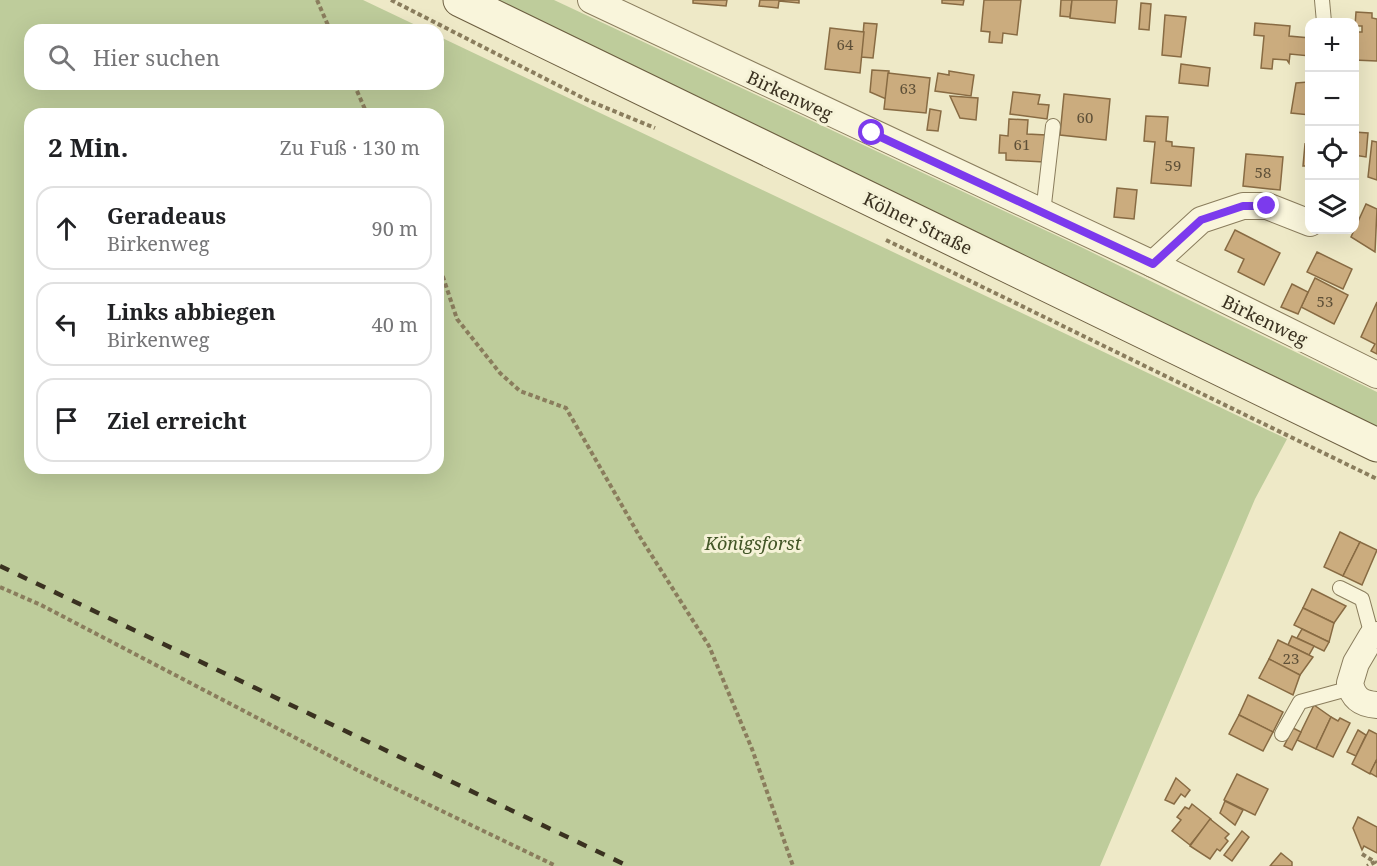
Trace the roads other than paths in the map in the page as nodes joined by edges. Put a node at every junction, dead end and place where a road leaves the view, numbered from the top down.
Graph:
1 (460, 0) edge
2 (591, 0) edge
3 (1322, 0) edge
4 (1324, 18) edge
5 (1053, 126) dead end
6 (1043, 213) junction
7 (1305, 221) edge
8 (1153, 264) junction
9 (1377, 375) edge
10 (1377, 445) edge
11 (1340, 588) dead end
12 (1375, 636) edge
13 (1351, 688) junction
14 (1377, 705) edge
15 (1282, 734) dead end

1 - 10 main road, Kölner Straße
2 - 6 street, Birkenweg
3 - 4 lane
5 - 6 lane
6 - 8 street, Birkenweg
7 - 8 street
8 - 9 street, Birkenweg
11 - 12 lane
12 - 13 street
13 - 14 street
13 - 15 lane

